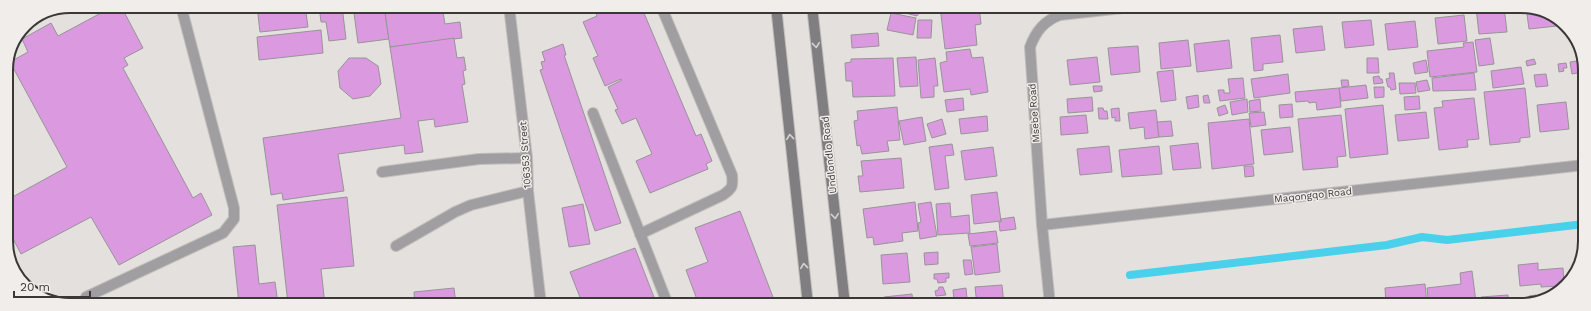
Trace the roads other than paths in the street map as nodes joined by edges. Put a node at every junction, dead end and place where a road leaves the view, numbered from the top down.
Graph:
1 (183, 13) edge
2 (509, 13) edge
3 (664, 13) edge
4 (777, 13) edge
5 (813, 13) edge
6 (1078, 13) edge
7 (593, 113) dead end
8 (527, 158) junction
9 (1578, 166) edge
10 (382, 172) dead end
11 (528, 191) junction
12 (1042, 225) junction
13 (640, 234) junction
14 (396, 246) dead end
15 (86, 297) dead end
16 (540, 298) edge
17 (665, 298) edge
18 (807, 298) edge
19 (844, 298) edge
20 (1049, 298) edge

1 - 15 street
2 - 8 street, 106353 Street
3 - 13 street
18 -> 4 main road
5 -> 19 main road, Undlondlo Road
6 - 12 street, Msebe Road
7 - 13 street
8 - 10 street
8 - 11 street, 106353 Street
9 - 12 street, Maqongqo Road
11 - 14 street
11 - 16 street, 106353 Street
12 - 20 street, Msebe Road
13 - 17 street

